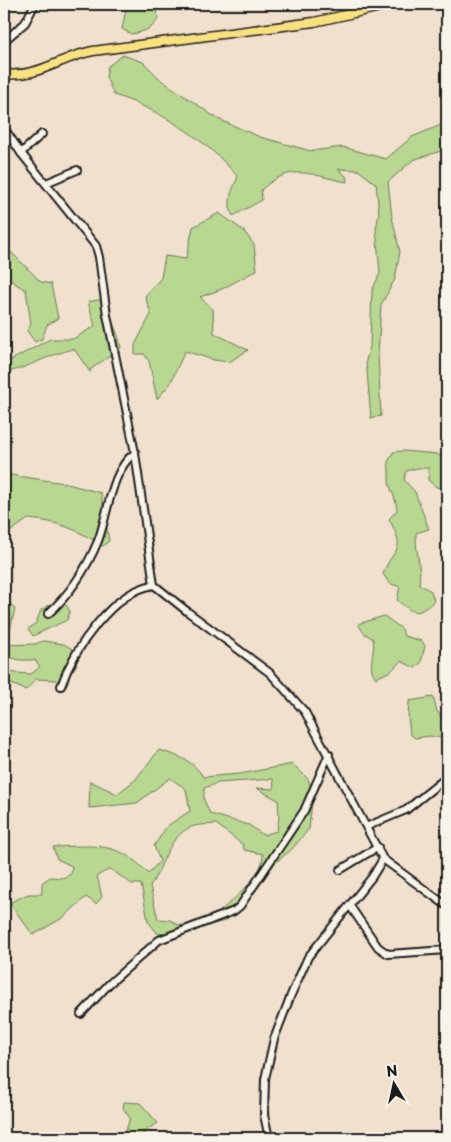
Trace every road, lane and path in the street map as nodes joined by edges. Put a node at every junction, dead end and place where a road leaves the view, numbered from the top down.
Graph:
1 (35, 4) edge
2 (394, 4) edge
3 (4, 40) edge
4 (4, 74) edge
5 (4, 128) edge
6 (42, 134) dead end
7 (21, 152) junction
8 (77, 170) dead end
9 (46, 182) junction
10 (135, 453) junction
11 (154, 585) junction
12 (48, 614) dead end
13 (62, 686) dead end
14 (329, 754) junction
15 (447, 776) edge
16 (368, 826) junction
17 (378, 846) junction
18 (383, 859) junction
19 (340, 870) dead end
20 (350, 906) junction
21 (447, 906) edge
22 (447, 950) edge
23 (81, 1014) dead end
24 (269, 1138) edge

1 - 3 street
2 - 4 main road
5 - 7 street
6 - 7 street
7 - 9 street
8 - 9 street
9 - 10 street
10 - 11 street
10 - 12 street
11 - 13 street
11 - 14 street
14 - 16 street
14 - 23 street
15 - 16 street
16 - 17 street
17 - 18 street
17 - 19 street
18 - 20 street
18 - 21 street
20 - 22 street
20 - 24 street

